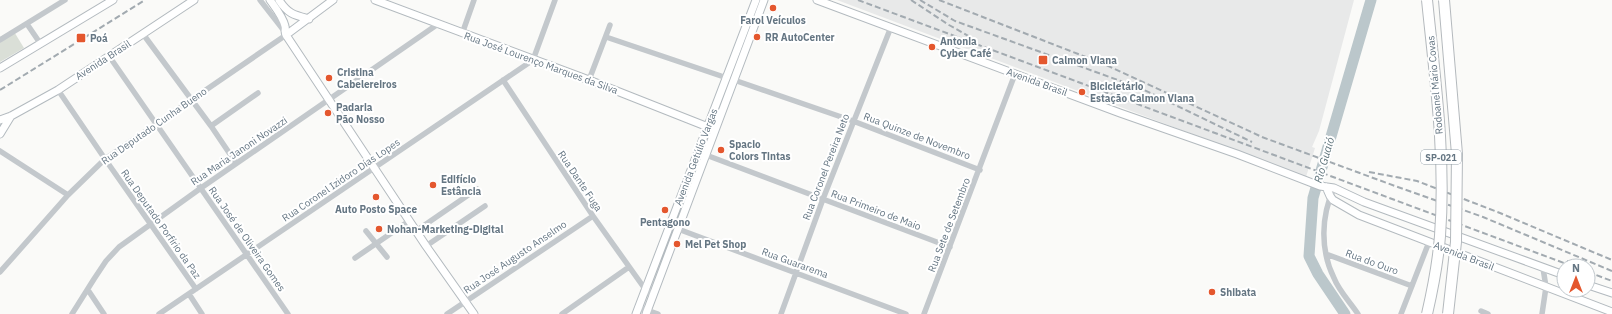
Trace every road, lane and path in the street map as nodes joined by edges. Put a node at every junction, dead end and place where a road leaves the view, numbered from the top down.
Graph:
1 (64, 0) edge
2 (113, 0) edge
3 (194, 0) edge
4 (260, 0) edge
5 (270, 0) edge
6 (279, 0) edge
7 (333, 0) edge
8 (375, 0) edge
9 (474, 0) edge
10 (555, 0) edge
11 (756, 0) edge
12 (764, 0) edge
13 (817, 0) edge
14 (1427, 0) edge
15 (1444, 0) edge
16 (309, 18) junction
17 (27, 24) junction
18 (438, 24) junction
19 (610, 26) dead end
20 (891, 27) junction
21 (143, 34) junction
22 (285, 34) junction
23 (462, 34) junction
24 (606, 37) junction
25 (0, 40) edge
26 (40, 43) junction
27 (109, 56) junction
28 (533, 60) junction
29 (0, 68) edge
30 (1015, 74) junction
31 (731, 79) junction
32 (503, 80) junction
33 (589, 80) junction
34 (58, 90) junction
35 (258, 93) dead end
36 (191, 100) junction
37 (328, 101) junction
38 (11, 116) junction
39 (0, 120) edge
40 (853, 122) junction
41 (156, 124) junction
42 (211, 126) junction
43 (708, 127) junction
44 (0, 134) edge
45 (0, 151) edge
46 (706, 155) junction
47 (105, 159) junction
48 (236, 164) junction
49 (374, 168) junction
50 (980, 170) junction
51 (1323, 187) junction
52 (201, 188) junction
53 (1334, 188) junction
54 (477, 189) dead end
55 (68, 195) junction
56 (1330, 196) junction
57 (823, 199) junction
58 (486, 206) dead end
59 (593, 216) junction
60 (409, 221) junction
61 (151, 223) junction
62 (678, 229) junction
63 (366, 231) dead end
64 (416, 231) junction
65 (1429, 242) junction
66 (376, 244) junction
67 (426, 246) junction
68 (950, 247) junction
69 (248, 254) junction
70 (1326, 254) junction
71 (386, 257) dead end
72 (355, 258) dead end
73 (629, 267) junction
74 (1543, 268) junction
75 (0, 272) edge
76 (1556, 272) edge
77 (796, 274) junction
78 (1412, 286) junction
79 (1546, 287) junction
80 (1596, 288) edge
81 (196, 289) junction
82 (645, 289) junction
83 (88, 290) junction
84 (1612, 293) edge
85 (189, 294) junction
86 (654, 296) junction
87 (465, 302) junction
88 (637, 311) edge
89 (1481, 311) dead end
90 (647, 312) edge
91 (1612, 312) edge
92 (72, 314) edge
93 (104, 314) edge
94 (159, 314) edge
95 (202, 314) edge
96 (288, 314) edge
97 (447, 314) edge
98 (474, 314) edge
99 (562, 314) edge
100 (658, 314) edge
101 (781, 314) edge
102 (906, 314) edge
103 (924, 314) edge
104 (1358, 314) edge
105 (1401, 314) edge
106 (1427, 314) edge
107 (1448, 314) edge
108 (1488, 314) edge
109 (1542, 314) edge

1 - 17 street
2 - 26 main road
3 - 21 main road, Avenida Brasil
4 - 22 street
5 - 22 main road
6 - 16 main road
7 - 16 main road
8 - 18 main road, Rua José Lourenço Marques da Silva
9 - 23 street
10 - 28 street
11 - 31 main road, Avenida Getúlio Vargas
12 - 31 main road, Avenida Getúlio Vargas
13 - 20 main road, Avenida Brasil
14 - 106 highway, Rodoanel Mário Covas / SP-021, bridge
15 - 107 highway, Rodoanel Mário Covas / SP-021, bridge
16 - 22 main road, Rua Deputado Cunha Bueno
17 - 25 street
17 - 26 street
18 - 23 main road, Rua José Lourenço Marques da Silva
18 - 37 street, Rua Maria Janoni Novazzi
19 - 24 street
20 - 30 main road, Avenida Brasil
20 - 40 street, Rua Coronel Pereira Neto
21 - 27 main road, Avenida Brasil
21 - 36 street
22 - 36 street, Rua Deputado Cunha Bueno
22 - 37 main road
23 - 28 main road, Rua José Lourenço Marques da Silva
24 - 31 street, Rua Quinze de Novembro
24 - 33 street
26 - 29 main road
27 - 34 main road, Avenida Brasil
27 - 41 street, Rua José de Oliveira Gomes
28 - 32 street, Rua Coronel Izidoro Dias Lopes
28 - 33 main road, Rua José Lourenço Marques da Silva
30 - 50 street, Rua Sete de Setembro
30 - 51 main road, Avenida Brasil
31 - 40 street, Rua Quinze de Novembro
31 - 43 main road, Avenida Getúlio Vargas
31 - 46 main road, Avenida Getúlio Vargas
32 - 49 street, Rua Coronel Izidoro Dias Lopes
32 - 59 street, Rua Dante Fuga
33 - 43 main road, Rua José Lourenço Marques da Silva
34 - 38 main road, Avenida Brasil
34 - 47 street, Rua Deputado Porfírio da Paz
35 - 42 street
36 - 41 street, Rua Deputado Cunha Bueno
36 - 42 street
37 - 48 street, Rua Maria Janoni Novazzi
37 - 49 main road
38 - 39 main road, Avenida Brasil
38 - 44 main road
40 - 50 street, Rua Quinze de Novembro
40 - 57 street, Rua Coronel Pereira Neto
41 - 47 street, Rua Deputado Cunha Bueno
41 - 52 street, Rua José de Oliveira Gomes
42 - 48 street
43 - 46 main road
43 - 82 main road, Avenida Getúlio Vargas
45 - 55 street
46 - 57 street, Rua Primeiro de Maio
46 - 62 main road, Avenida Getúlio Vargas
47 - 55 street, Rua Deputado Cunha Bueno
47 - 61 street, Rua Deputado Porfírio da Paz
48 - 52 street, Rua Maria Janoni Novazzi
49 - 60 main road
49 - 69 street, Rua Coronel Izidoro Dias Lopes
50 - 68 street, Rua Sete de Setembro
51 - 53 main road, Avenida Brasil
51 - 56 main road, Avenida Brasil
52 - 61 street, Rua Maria Janoni Novazzi
52 - 69 street, Rua José de Oliveira Gomes
53 - 56 street
53 - 74 main road, Avenida Brasil
54 - 64 street
55 - 75 street, Rua Deputado Cunha Bueno
56 - 65 main road, Avenida Brasil
56 - 70 street
57 - 68 street, Rua Primeiro de Maio
57 - 77 street, Rua Coronel Pereira Neto
58 - 67 street
59 - 73 street, Rua Dante Fuga
59 - 87 street, Rua José Augusto Anselmo
60 - 64 main road
60 - 66 street
61 - 81 street, Rua Deputado Porfírio da Paz
61 - 83 street, Rua Maria Janoni Novazzi
62 - 77 street, Rua Guararema
62 - 86 main road, Avenida Getúlio Vargas
63 - 66 street
64 - 67 main road
65 - 78 street
65 - 79 main road, Avenida Brasil
66 - 71 street
66 - 72 street
67 - 87 main road
68 - 103 street, Rua Sete de Setembro
69 - 81 street, Rua Coronel Izidoro Dias Lopes
69 - 96 street, Rua José de Oliveira Gomes
70 - 78 street, Rua do Ouro
70 - 104 street
73 - 82 street, Rua Dante Fuga
73 - 99 street
74 - 76 main road, Avenida Brasil
74 - 79 street
77 - 101 street, Rua Coronel Pereira Neto
77 - 102 street, Rua Guararema
78 - 105 street
79 - 91 main road, Avenida Brasil
79 - 109 street
80 - 84 main road
81 - 85 street, Rua Coronel Izidoro Dias Lopes
82 - 86 street, Rua Dante Fuga
82 - 88 main road, Avenida Getúlio Vargas
83 - 92 street, Rua Maria Janoni Novazzi
83 - 93 street
85 - 94 street, Rua Coronel Izidoro Dias Lopes
85 - 95 street
86 - 90 main road, Avenida Getúlio Vargas
87 - 97 street, Rua José Augusto Anselmo
87 - 98 main road
88 - 90 street
89 - 108 street
90 - 100 street

